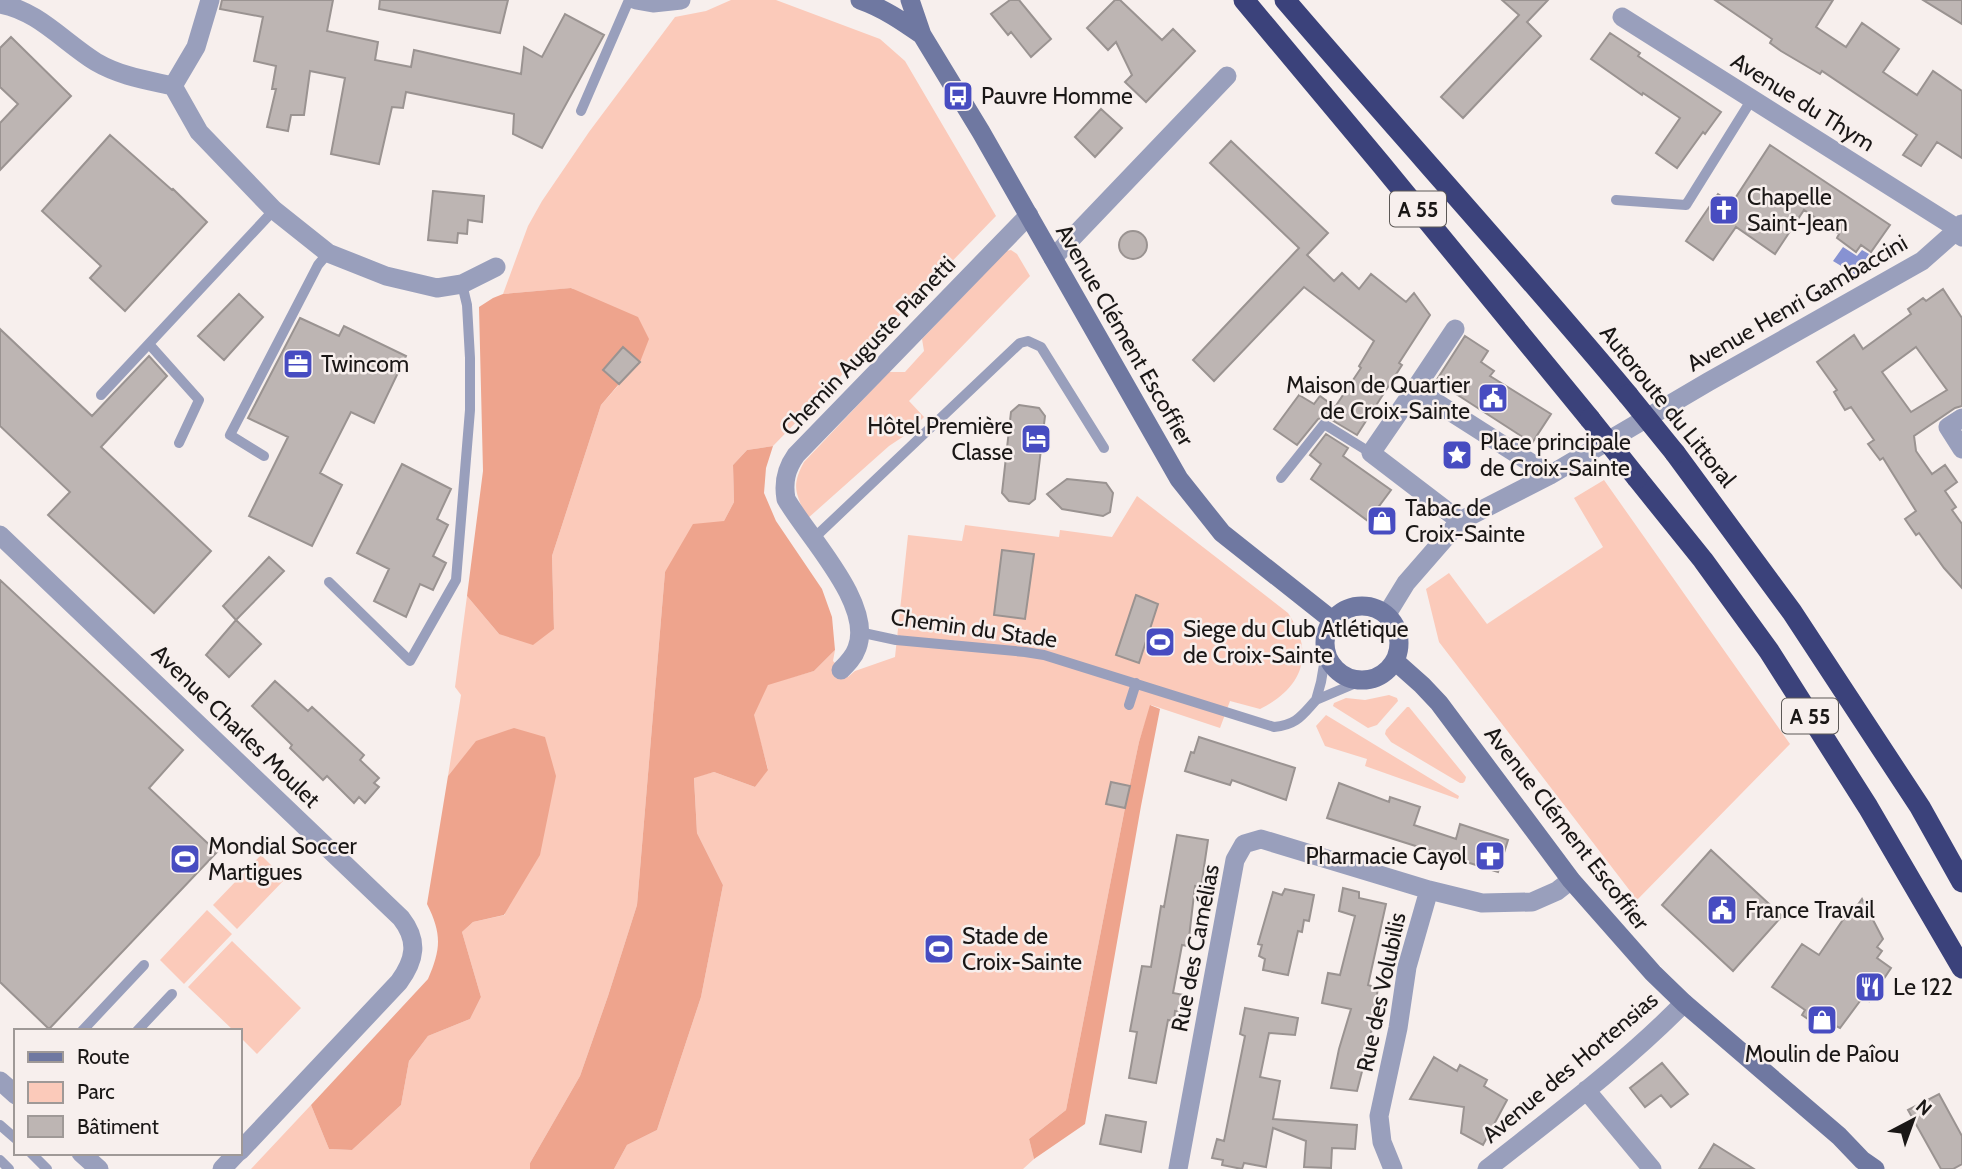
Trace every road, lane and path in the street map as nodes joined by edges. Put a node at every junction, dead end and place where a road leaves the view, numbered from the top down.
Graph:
1 (210, 0) edge
2 (629, 0) edge
3 (636, 0) edge
4 (681, 0) edge
5 (860, 0) edge
6 (910, 0) edge
7 (1244, 0) edge
8 (1284, 0) edge
9 (6, 3) edge
10 (1622, 17) dead end
11 (922, 35) junction
12 (1227, 76) dead end
13 (173, 86) junction
14 (1752, 99) junction
15 (581, 111) dead end
16 (1616, 200) dead end
17 (274, 210) junction
18 (1029, 215) junction
19 (1961, 230) edge
20 (328, 253) junction
21 (1054, 258) junction
22 (496, 267) dead end
23 (462, 284) junction
24 (1455, 329) dead end
25 (149, 345) junction
26 (1415, 389) junction
27 (101, 395) dead end
28 (1962, 418) edge
29 (179, 443) dead end
30 (1104, 448) dead end
31 (1962, 449) edge
32 (1371, 453) junction
33 (264, 456) dead end
34 (1550, 475) junction
35 (1281, 478) dead end
36 (1460, 521) junction
37 (813, 539) junction
38 (2, 541) edge
39 (329, 582) dead end
40 (1387, 614) junction
41 (1332, 620) junction
42 (859, 632) junction
43 (1326, 653) junction
44 (1395, 661) junction
45 (841, 670) dead end
46 (1363, 680) junction
47 (1136, 683) junction
48 (1316, 700) junction
49 (1129, 705) dead end
50 (1571, 880) junction
51 (1962, 882) edge
52 (1429, 890) junction
53 (144, 965) dead end
54 (1962, 968) edge
55 (172, 994) dead end
56 (1684, 1003) junction
57 (84, 1029) edge
58 (139, 1029) edge
59 (0, 1081) edge
60 (1586, 1090) junction
61 (14, 1093) edge
62 (0, 1125) edge
63 (14, 1137) edge
64 (242, 1149) edge
65 (33, 1155) edge
66 (83, 1155) edge
67 (236, 1155) edge
68 (0, 1160) edge
69 (1868, 1166) edge
70 (9, 1169) edge
71 (47, 1169) edge
72 (99, 1169) edge
73 (222, 1169) edge
74 (1178, 1169) edge
75 (1393, 1169) edge
76 (1487, 1169) edge
77 (1652, 1169) edge

1 - 13 street
2 - 15 lane
3 - 4 street
5 - 11 main road, Avenue Clément Escoffier
6 - 11 main road, Avenue Clément Escoffier
7 - 54 highway, A 55, bridge
8 - 51 highway, Autoroute du Littoral / A 55, bridge
9 - 13 street
10 - 14 street, Avenue du Thym
11 - 18 main road, Avenue Clément Escoffier
12 - 21 street
13 - 17 street
14 - 16 lane
14 - 19 street, Avenue du Thym
17 - 20 street
17 - 25 lane
18 - 21 main road, Avenue Clément Escoffier
18 - 37 street, Chemin Auguste Pianetti
19 - 34 street, Avenue Henri Gambaccini
20 - 23 street
20 - 33 lane
21 - 41 main road, Avenue Clément Escoffier
22 - 23 street
23 - 39 lane
24 - 26 street
25 - 27 lane
25 - 29 lane
26 - 32 street
26 - 34 street
28 - 31 street
30 - 37 lane
32 - 35 lane
32 - 36 street
34 - 36 street, Avenue Henri Gambaccini
36 - 40 street, Avenue Henri Gambaccini
37 - 42 street, Chemin Auguste Pianetti
38 - 64 street, Avenue Charles Moulet
40 - 41 main road
40 - 44 main road
41 - 43 main road
42 - 45 street
42 - 47 lane, Chemin du Stade
43 - 46 main road
43 - 48 lane
44 - 46 main road
44 - 50 main road, Avenue Clément Escoffier
46 - 48 lane, Chemin du Stade
47 - 48 lane, Chemin du Stade
47 - 49 lane
50 - 52 street, Rue des Volubilis
50 - 56 main road, Avenue Clément Escoffier
52 - 74 street, Rue des Camélias
52 - 75 street, Rue des Volubilis
53 - 57 lane
55 - 58 lane
56 - 60 street, Avenue des Hortensias
56 - 69 main road, Avenue Clément Escoffier
59 - 61 street
60 - 76 street, Avenue des Hortensias
60 - 77 street
62 - 63 lane
65 - 71 lane
66 - 72 street
67 - 73 street, Avenue Charles Moulet
68 - 70 lane

